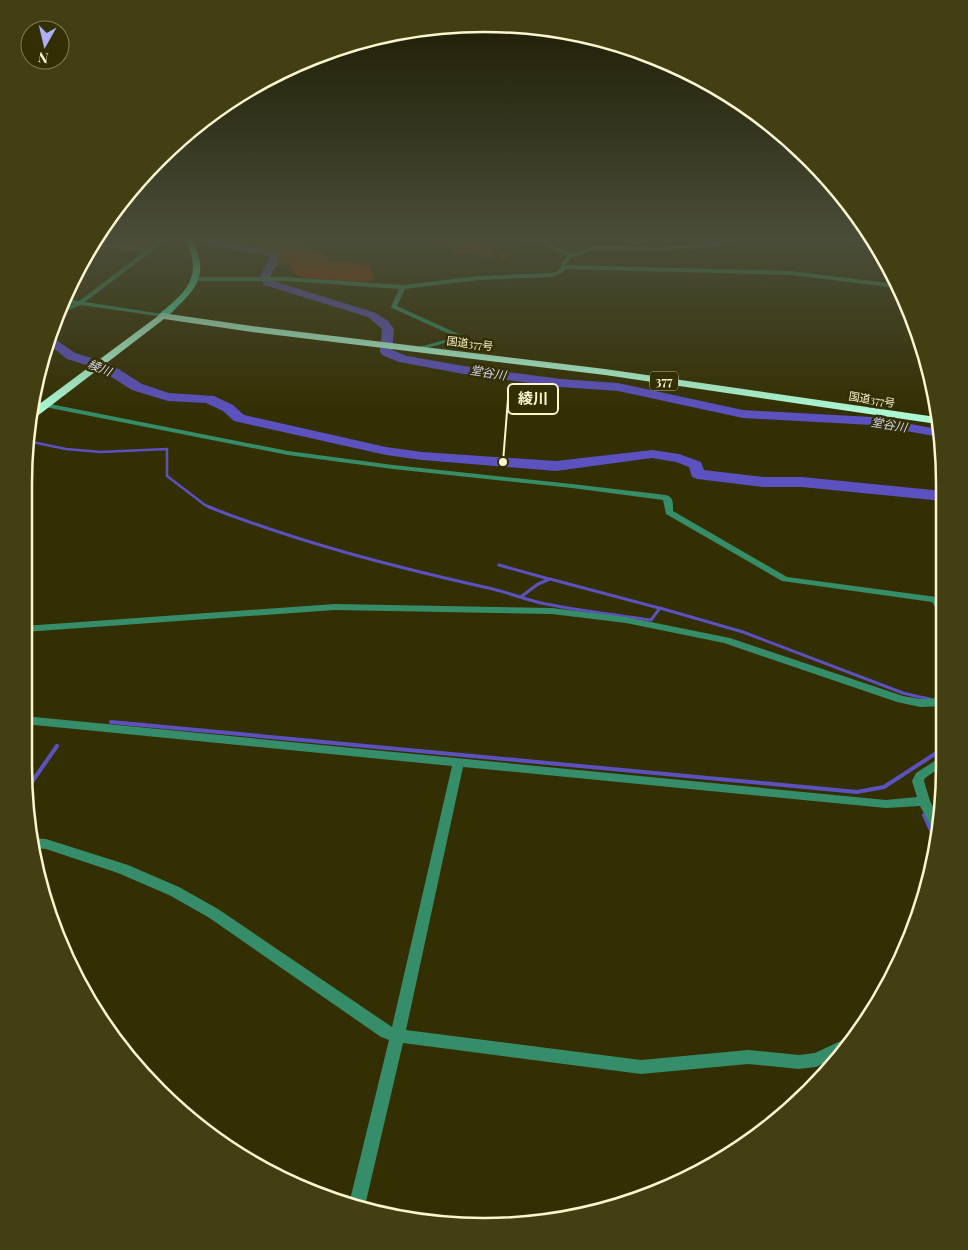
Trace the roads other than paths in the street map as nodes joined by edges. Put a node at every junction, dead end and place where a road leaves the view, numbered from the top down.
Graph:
1 (89, 296) edge
2 (183, 296) edge
3 (399, 296) edge
4 (71, 303) edge
5 (79, 304) junction
6 (68, 308) edge
7 (162, 316) junction
8 (417, 349) junction
9 (43, 404) edge
10 (931, 420) edge
11 (936, 600) edge
12 (32, 628) edge
13 (936, 702) edge
14 (32, 721) edge
15 (458, 763) junction
16 (936, 765) edge
17 (924, 800) junction
18 (933, 818) edge
19 (39, 843) edge
20 (397, 1036) junction
21 (833, 1052) edge
22 (359, 1200) edge

1 - 5 street
2 - 7 main road
3 - 8 street
4 - 5 street
5 - 6 street
5 - 7 street
7 - 8 highway, 国道377号 / 377
7 - 9 highway
8 - 10 highway, 国道377号 / 377
9 - 11 street
12 - 13 street
14 - 15 street
15 - 17 street
15 - 20 street
16 - 17 street
17 - 18 street
19 - 20 street
20 - 21 street
20 - 22 street

